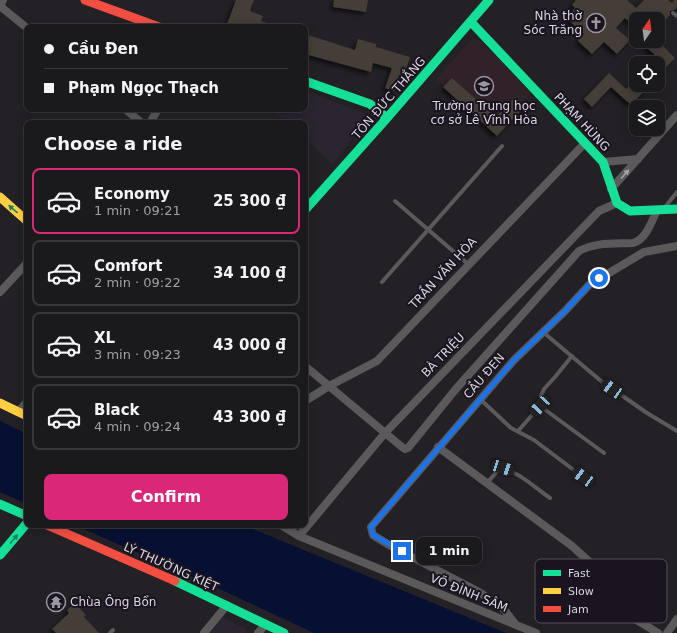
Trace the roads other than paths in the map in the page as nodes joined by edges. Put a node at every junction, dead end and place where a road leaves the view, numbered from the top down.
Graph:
1 (3, 0) edge
2 (85, 0) edge
3 (488, 0) edge
4 (0, 6) edge
5 (471, 22) junction
6 (151, 24) edge
7 (24, 26) edge
8 (308, 82) edge
9 (129, 112) edge
10 (677, 115) edge
11 (387, 118) junction
12 (138, 120) edge
13 (584, 143) junction
14 (502, 146) dead end
15 (638, 159) junction
16 (603, 162) junction
17 (612, 188) junction
18 (677, 192) edge
19 (0, 197) edge
20 (395, 201) dead end
21 (617, 204) junction
22 (308, 207) edge
23 (677, 209) edge
24 (660, 210) junction
25 (24, 218) edge
26 (428, 229) junction
27 (677, 246) edge
28 (468, 264) junction
29 (24, 266) edge
30 (382, 282) dead end
31 (0, 292) edge
32 (543, 332) junction
33 (572, 356) junction
34 (308, 368) edge
35 (329, 386) junction
36 (308, 399) edge
37 (480, 399) junction
38 (0, 403) edge
39 (540, 406) junction
40 (23, 414) edge
41 (518, 431) junction
42 (677, 431) edge
43 (384, 432) junction
44 (438, 447) junction
45 (604, 453) dead end
46 (583, 477) dead end
47 (487, 483) junction
48 (550, 498) dead end
49 (0, 504) edge
50 (24, 515) edge
51 (308, 525) edge
52 (24, 527) edge
53 (54, 528) edge
54 (286, 528) edge
55 (306, 528) edge
56 (299, 536) junction
57 (0, 555) edge
58 (586, 559) edge
59 (227, 606) junction
60 (677, 619) edge
61 (642, 623) edge
62 (266, 624) junction
63 (516, 625) junction
64 (204, 633) edge
65 (258, 633) edge
66 (284, 633) edge
67 (536, 633) edge
68 (658, 633) edge
69 (667, 633) edge

1 - 4 street
2 - 6 main road
3 - 5 main road, TÔN ĐỨC THẮNG
4 - 7 street
5 - 11 main road, TÔN ĐỨC THẮNG
5 - 13 main road, PHẠM HÙNG
8 - 11 main road
9 - 12 street
10 - 15 street
11 - 22 main road, TÔN ĐỨC THẮNG
13 - 16 main road, PHẠM HÙNG
13 - 28 street, TRẦN VĂN HÒA
14 - 26 lane
15 - 16 street
17 -> 15 street
16 - 17 main road, PHẠM HÙNG
17 - 21 main road, PHẠM HÙNG
18 - 24 lane
25 -> 19 main road
20 - 26 lane
21 - 24 main road
21 - 43 street, BÀ TRIỆU
23 - 24 main road
24 - 43 street
26 - 28 lane
26 - 30 lane
27 - 32 street, CẦU ĐEN
28 - 35 street, TRẦN VĂN HÒA
29 - 31 street
32 - 33 lane
32 - 37 street, CẦU ĐEN
33 - 39 lane
33 - 42 lane
34 - 35 street
35 - 36 street, TRẦN VĂN HÒA
35 - 43 street
37 - 41 lane
37 - 44 street, CẦU ĐEN
38 - 40 main road
39 - 41 lane
39 - 45 lane
41 - 46 lane
43 - 51 street, BÀ TRIỆU
44 - 47 street
44 - 63 street, CẦU ĐEN
47 - 48 lane
47 - 58 street
49 - 50 main road
57 -> 52 main road
53 - 59 main road, LÝ THƯỜNG KIỆT
54 - 56 street, VÕ ĐÌNH SÂM
55 - 56 street, BÀ TRIỆU
56 - 63 street, VÕ ĐÌNH SÂM
59 - 62 main road, LÝ THƯỜNG KIỆT
59 - 64 street
60 - 69 street
61 - 68 street
62 - 65 street
62 - 66 main road, LÝ THƯỜNG KIỆT
63 - 67 street, VÕ ĐÌNH SÂM

